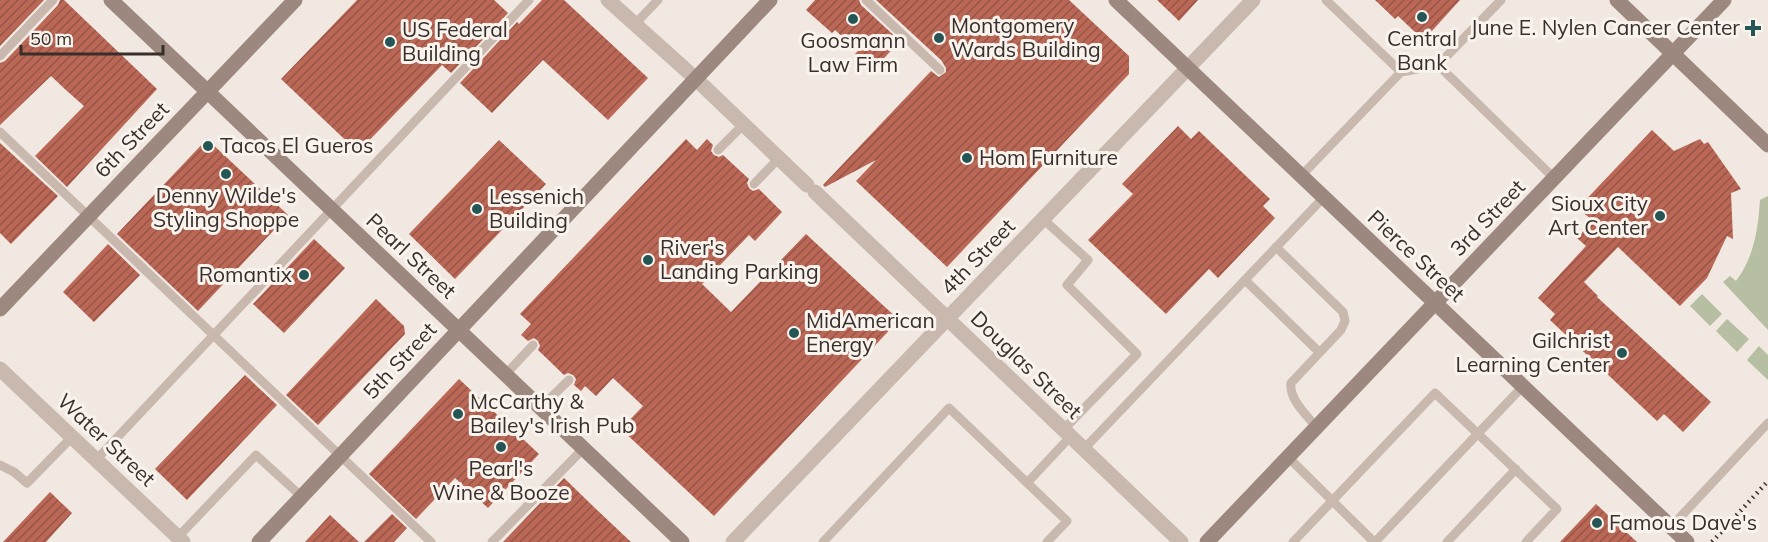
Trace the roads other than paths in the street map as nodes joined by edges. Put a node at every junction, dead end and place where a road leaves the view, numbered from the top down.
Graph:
1 (53, 0) edge
2 (111, 0) edge
3 (295, 0) edge
4 (529, 0) edge
5 (608, 0) edge
6 (658, 0) edge
7 (771, 0) edge
8 (866, 0) edge
9 (1116, 0) edge
10 (1253, 0) edge
11 (1326, 0) edge
12 (1501, 0) edge
13 (1724, 0) edge
14 (1623, 2) edge
15 (635, 24) junction
16 (1672, 54) junction
17 (0, 56) edge
18 (1438, 65) junction
19 (1188, 68) junction
20 (940, 70) dead end
21 (1401, 72) junction
22 (696, 79) junction
23 (208, 92) junction
24 (743, 125) junction
25 (0, 132) edge
26 (1768, 145) edge
27 (718, 150) dead end
28 (779, 158) junction
29 (1301, 176) junction
30 (1555, 178) junction
31 (754, 184) dead end
32 (1324, 197) junction
33 (332, 210) junction
34 (88, 217) junction
35 (1043, 219) junction
36 (1276, 247) junction
37 (1245, 280) junction
38 (1435, 302) junction
39 (0, 309) edge
40 (948, 318) junction
41 (458, 330) junction
42 (213, 335) junction
43 (532, 345) dead end
44 (1319, 352) junction
45 (0, 369) edge
46 (505, 375) junction
47 (568, 380) dead end
48 (1523, 386) junction
49 (540, 408) junction
50 (1768, 423) edge
51 (1316, 427) junction
52 (1479, 433) junction
53 (1066, 434) junction
54 (72, 437) junction
55 (583, 449) junction
56 (1083, 450) junction
57 (339, 455) junction
58 (1288, 457) junction
59 (96, 460) junction
60 (0, 465) edge
61 (1516, 469) junction
62 (1027, 483) junction
63 (301, 496) junction
64 (1332, 501) junction
65 (1671, 527) junction
66 (180, 539) edge
67 (259, 542) edge
68 (431, 542) edge
69 (492, 542) edge
70 (682, 542) edge
71 (733, 542) edge
72 (823, 542) edge
73 (1047, 542) edge
74 (1181, 542) edge
75 (1207, 542) edge
76 (1293, 542) edge
77 (1375, 542) edge
78 (1447, 542) edge
79 (1526, 542) edge
80 (1687, 542) edge

1 - 17 lane
2 - 23 main road, Pearl Street
3 - 23 main road, 6th Street
4 - 33 lane
5 - 15 street, Douglas Street
6 - 15 lane
7 - 22 main road, 5th Street
8 - 20 lane
9 - 19 main road, Pierce Street
10 - 19 street, 4th Street
11 - 21 lane
12 - 18 lane
13 - 16 main road, 3rd Street
14 - 16 main road
15 - 22 street, Douglas Street
16 - 26 main road
16 - 30 main road, 3rd Street
18 - 21 lane
18 - 30 lane
19 - 29 main road, Pierce Street
19 - 35 street, 4th Street
21 - 29 lane
22 - 24 street, Douglas Street
22 - 41 main road, 5th Street
23 - 33 main road, Pearl Street
23 - 34 main road, 6th Street
24 - 27 lane
24 - 28 street, Douglas Street
25 - 34 lane
28 - 31 lane
28 - 40 street, Douglas Street
29 - 32 main road, Pierce Street
30 - 38 main road, 3rd Street
32 - 36 lane
32 - 38 main road, Pierce Street
33 - 41 main road, Pearl Street
33 - 42 lane
34 - 39 main road, 6th Street
34 - 42 lane
35 - 40 street, 4th Street
35 - 53 lane
36 - 37 lane
36 - 44 lane
37 - 44 lane
37 - 56 lane
38 - 48 main road, Pierce Street
38 - 51 main road, 3rd Street
40 - 53 street, Douglas Street
40 - 71 street, 4th Street
41 - 46 main road, Pearl Street
41 - 57 main road, 5th Street
42 - 57 lane
42 - 59 lane
43 - 46 lane
44 - 51 lane
45 - 54 street, Water Street
46 - 49 main road, Pearl Street
47 - 49 lane
48 - 52 lane
48 - 65 main road, Pierce Street
49 - 55 main road, Pearl Street
50 - 65 lane
51 - 58 main road, 3rd Street
52 - 61 lane
52 - 64 lane
52 - 77 lane
53 - 56 street, Douglas Street
53 - 62 lane
54 - 59 street, Water Street
54 - 60 lane
55 - 69 lane
55 - 70 main road, Pearl Street
56 - 74 street, Douglas Street
57 - 63 main road, 5th Street
57 - 68 lane
58 - 64 lane
58 - 75 main road, 3rd Street
59 - 66 street, Water Street
61 - 78 lane
61 - 79 lane
62 - 72 lane
62 - 73 lane
63 - 66 lane
63 - 67 main road, 5th Street
64 - 76 lane
64 - 77 lane
65 - 80 main road, Pierce Street

